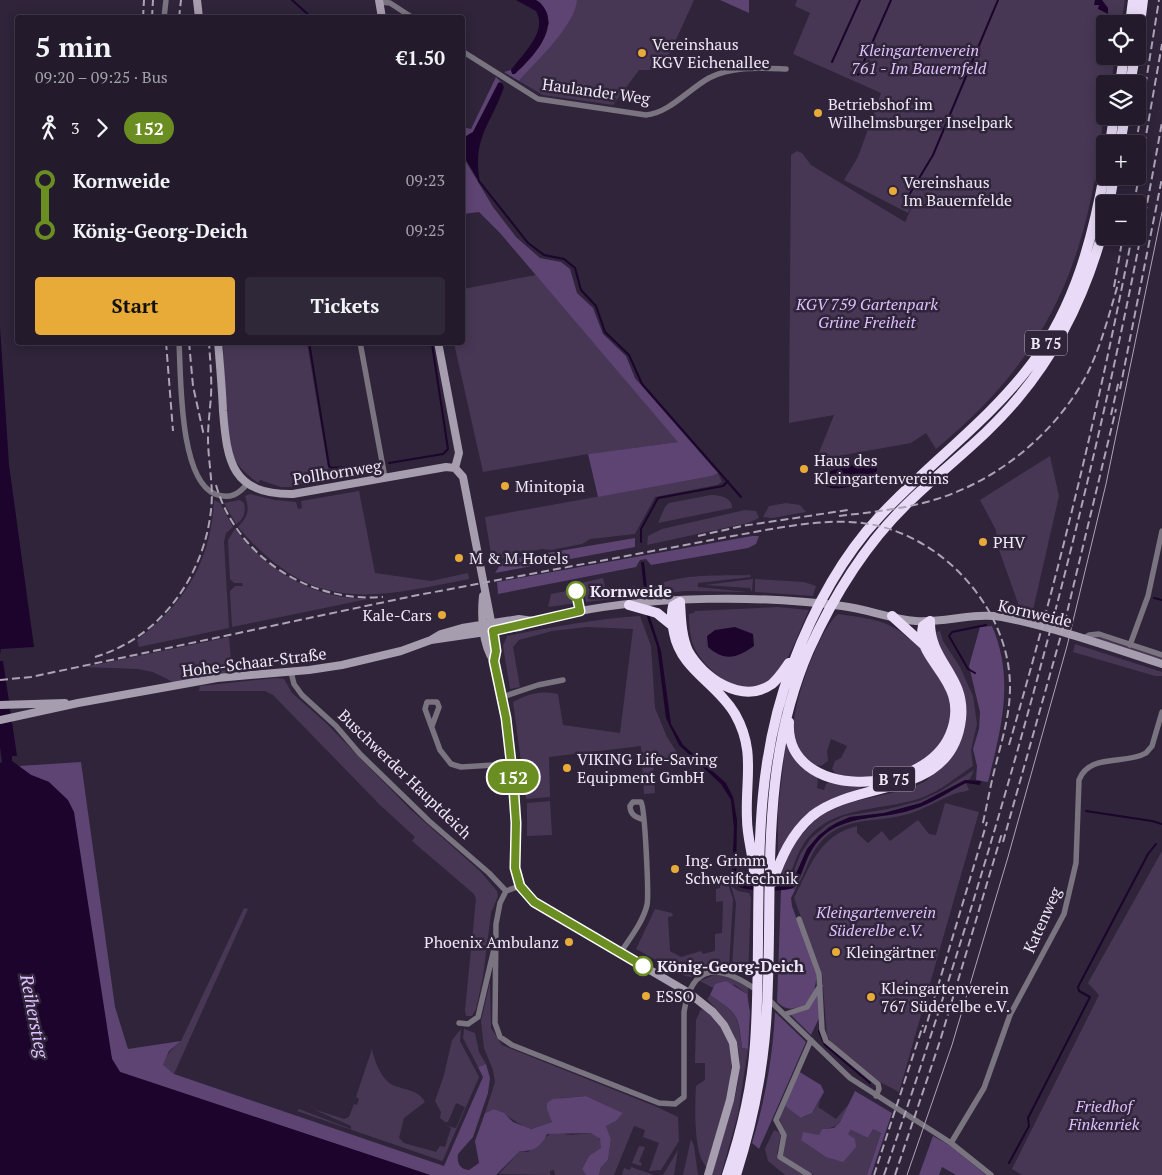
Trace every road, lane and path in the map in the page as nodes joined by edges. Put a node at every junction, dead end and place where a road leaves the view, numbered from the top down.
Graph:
1 (166, 0) edge
2 (197, 0) edge
3 (1133, 0) edge
4 (1143, 0) edge
5 (379, 1) edge
6 (164, 15) edge
7 (199, 15) edge
8 (381, 15) edge
9 (408, 15) edge
10 (1131, 15) edge
11 (1141, 15) edge
12 (465, 53) edge
13 (786, 69) dead end
14 (1102, 185) edge
15 (1099, 245) edge
16 (179, 345) edge
17 (218, 345) edge
18 (361, 345) edge
19 (439, 345) edge
20 (453, 468) junction
21 (385, 478) junction
22 (248, 483) junction
23 (1162, 531) edge
24 (680, 602) junction
25 (629, 605) joint
26 (646, 607) junction
27 (892, 616) junction
28 (534, 621) junction
29 (930, 621) junction
30 (487, 623) junction
31 (673, 626) junction
32 (489, 632) junction
33 (1084, 638) junction
34 (431, 640) junction
35 (923, 644) junction
36 (1130, 645) junction
37 (799, 648) junction
38 (1162, 655) edge
39 (1162, 664) edge
40 (291, 672) junction
41 (562, 680) dead end
42 (502, 697) junction
43 (78, 702) junction
44 (790, 703) junction
45 (0, 705) edge
46 (1162, 712) edge
47 (0, 720) edge
48 (432, 726) dead end
49 (511, 764) junction
50 (644, 820) dead end
51 (520, 886) junction
52 (763, 886) junction
53 (506, 891) junction
54 (799, 919) dead end
55 (495, 947) junction
56 (621, 952) junction
57 (820, 985) junction
58 (689, 993) junction
59 (786, 1014) junction
60 (458, 1023) dead end
61 (811, 1040) junction
62 (876, 1096) junction
63 (951, 1143) junction
64 (708, 1174) edge
65 (727, 1175) edge
66 (736, 1175) edge
67 (810, 1175) edge
68 (991, 1175) edge

1 - 6 street
2 - 7 main road
3 - 10 highway
4 - 11 highway
5 - 8 main road
5 - 9 street
12 - 13 street, Haulander Weg
14 - 37 highway, B 75
15 - 44 highway, B 75
16 - 22 street
17 - 22 main road
18 - 21 street
19 - 20 main road
20 - 21 main road, Pollhornweg
20 - 30 main road
21 - 22 main road, Pollhornweg
23 - 36 street
24 - 26 main road, Kornweide
24 - 27 main road, Kornweide
24 - 31 highway
24 - 37 highway
25 - 26 highway
25 - 28 main road
26 - 31 highway
27 - 29 main road, Kornweide
27 - 35 highway, B 75
28 - 30 main road
28 - 32 main road
29 - 33 main road, Kornweide
29 - 35 highway
29 - 52 highway, B 75
30 - 32 main road
30 - 34 main road, Hohe-Schaar-Straße
31 - 52 highway
32 - 34 main road, Hohe-Schaar-Straße
32 - 42 main road
33 - 36 street, Kornweide
33 - 39 main road, Kornweide
34 - 40 main road, Hohe-Schaar-Straße
35 - 44 highway, B 75
36 - 38 street, Kornweide
37 - 52 highway, B 75
40 - 43 main road, Hohe-Schaar-Straße
40 - 53 street, Buschwerder Hauptdeich
41 - 42 street
42 - 49 main road
43 - 45 main road, Hohe-Schaar-Straße
43 - 47 main road, Hohe-Schaar-Straße
44 - 52 highway, B 75
46 - 63 street, Katenweg
48 - 49 street
49 - 51 main road
50 - 56 street
51 - 53 street
51 - 56 main road
52 - 65 highway
52 - 66 highway, B 75
53 - 55 street
54 - 57 street
55 - 58 street
55 - 60 street
56 - 58 main road
57 - 59 street
57 - 62 street
58 - 59 street
58 - 64 main road
59 - 61 street
61 - 62 street
61 - 67 street
62 - 63 street
63 - 68 street

